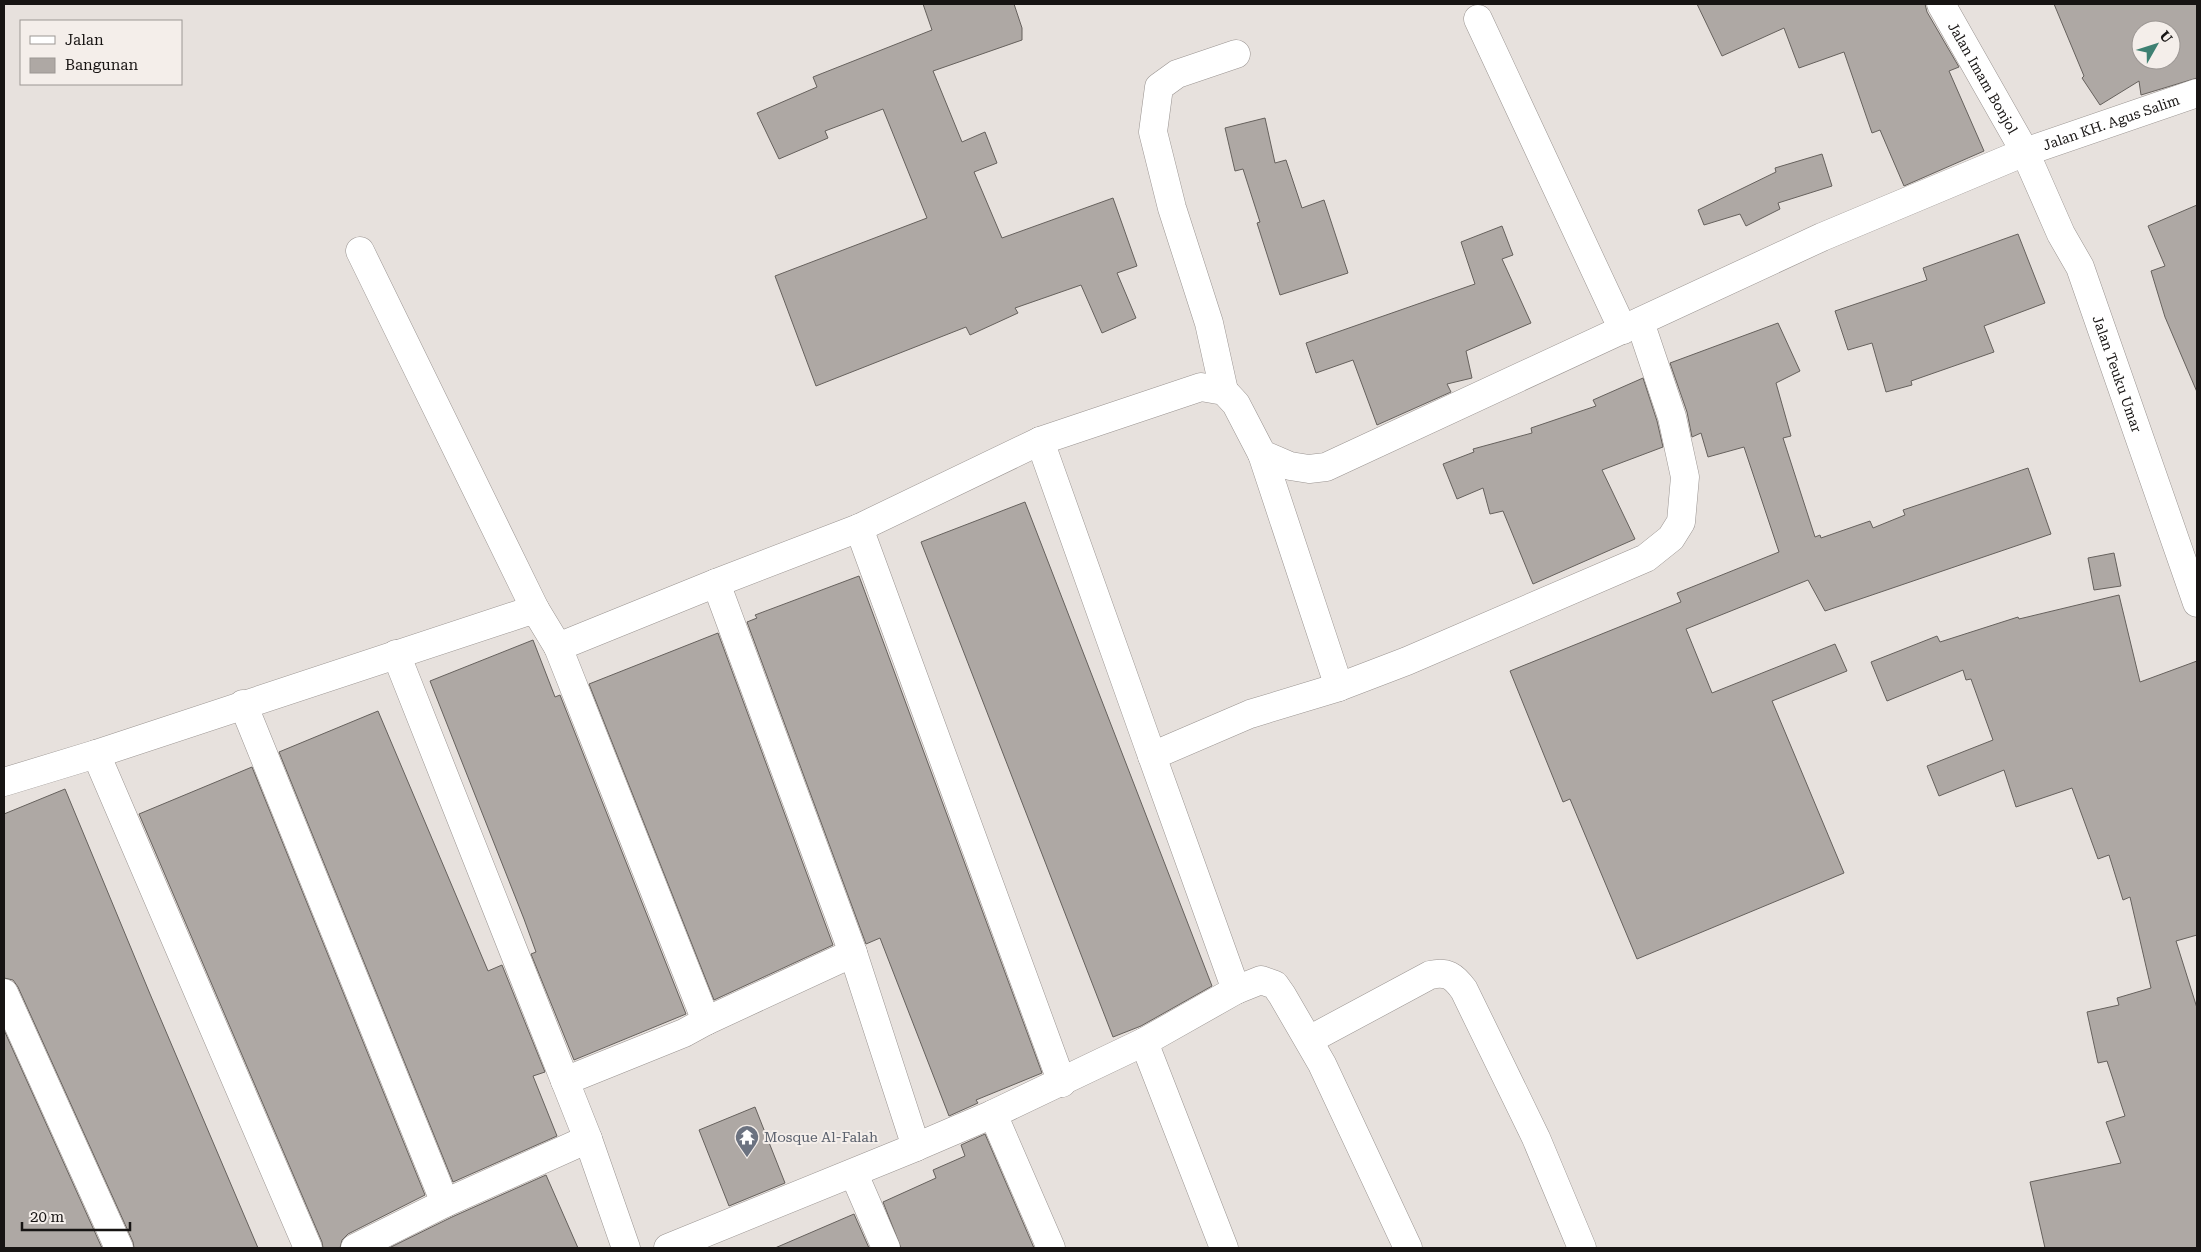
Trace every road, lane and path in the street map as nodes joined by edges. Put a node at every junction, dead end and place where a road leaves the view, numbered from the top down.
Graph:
1 (1941, 4) edge
2 (1478, 19) dead end
3 (1236, 54) dead end
4 (2197, 93) edge
5 (2025, 152) junction
6 (360, 251) dead end
7 (1632, 326) junction
8 (1224, 391) junction
9 (1040, 441) junction
10 (1262, 454) junction
11 (859, 528) junction
12 (716, 583) junction
13 (2196, 596) edge
14 (535, 609) junction
15 (558, 647) junction
16 (396, 654) junction
17 (1339, 687) junction
18 (244, 704) junction
19 (96, 754) junction
20 (1152, 756) junction
21 (4, 782) edge
22 (852, 953) junction
23 (1236, 990) junction
24 (4, 993) edge
25 (706, 1021) junction
26 (1309, 1040) junction
27 (1144, 1042) junction
28 (565, 1081) junction
29 (1062, 1083) junction
30 (993, 1114) junction
31 (588, 1139) junction
32 (916, 1147) junction
33 (854, 1174) junction
34 (445, 1202) junction
35 (710, 1241) edge
36 (119, 1248) edge
37 (308, 1248) edge
38 (355, 1248) edge
39 (626, 1248) edge
40 (668, 1248) edge
41 (886, 1248) edge
42 (1051, 1248) edge
43 (1224, 1248) edge
44 (1408, 1248) edge
45 (1582, 1248) edge

1 - 5 street, Jalan Imam Bonjol
2 - 7 street
3 - 8 street
4 - 5 street, Jalan KH. Agus Salim
5 - 7 street, Jalan KH. Agus Salim
5 - 13 street, Jalan Teuku Umar
6 - 14 street
7 - 10 street, Jalan KH. Agus Salim
7 - 17 street
8 - 9 street
8 - 10 street
9 - 11 street
9 - 20 street
10 - 17 street
11 - 12 street
11 - 29 street
12 - 15 street
12 - 22 street
14 - 15 street
14 - 16 street
15 - 25 street
16 - 18 street
16 - 28 street
17 - 20 street
18 - 19 street
18 - 34 street
19 - 21 street
19 - 37 street
20 - 23 street
22 - 25 street
22 - 32 street
23 - 26 street
23 - 27 street
24 - 36 street
25 - 28 street
26 - 44 street
26 - 45 street
27 - 29 street
27 - 43 street
28 - 31 street
29 - 30 street
30 - 32 street
30 - 42 street
31 - 34 street
31 - 39 street
32 - 33 street
33 - 35 street
33 - 41 street
34 - 38 street
35 - 40 street

